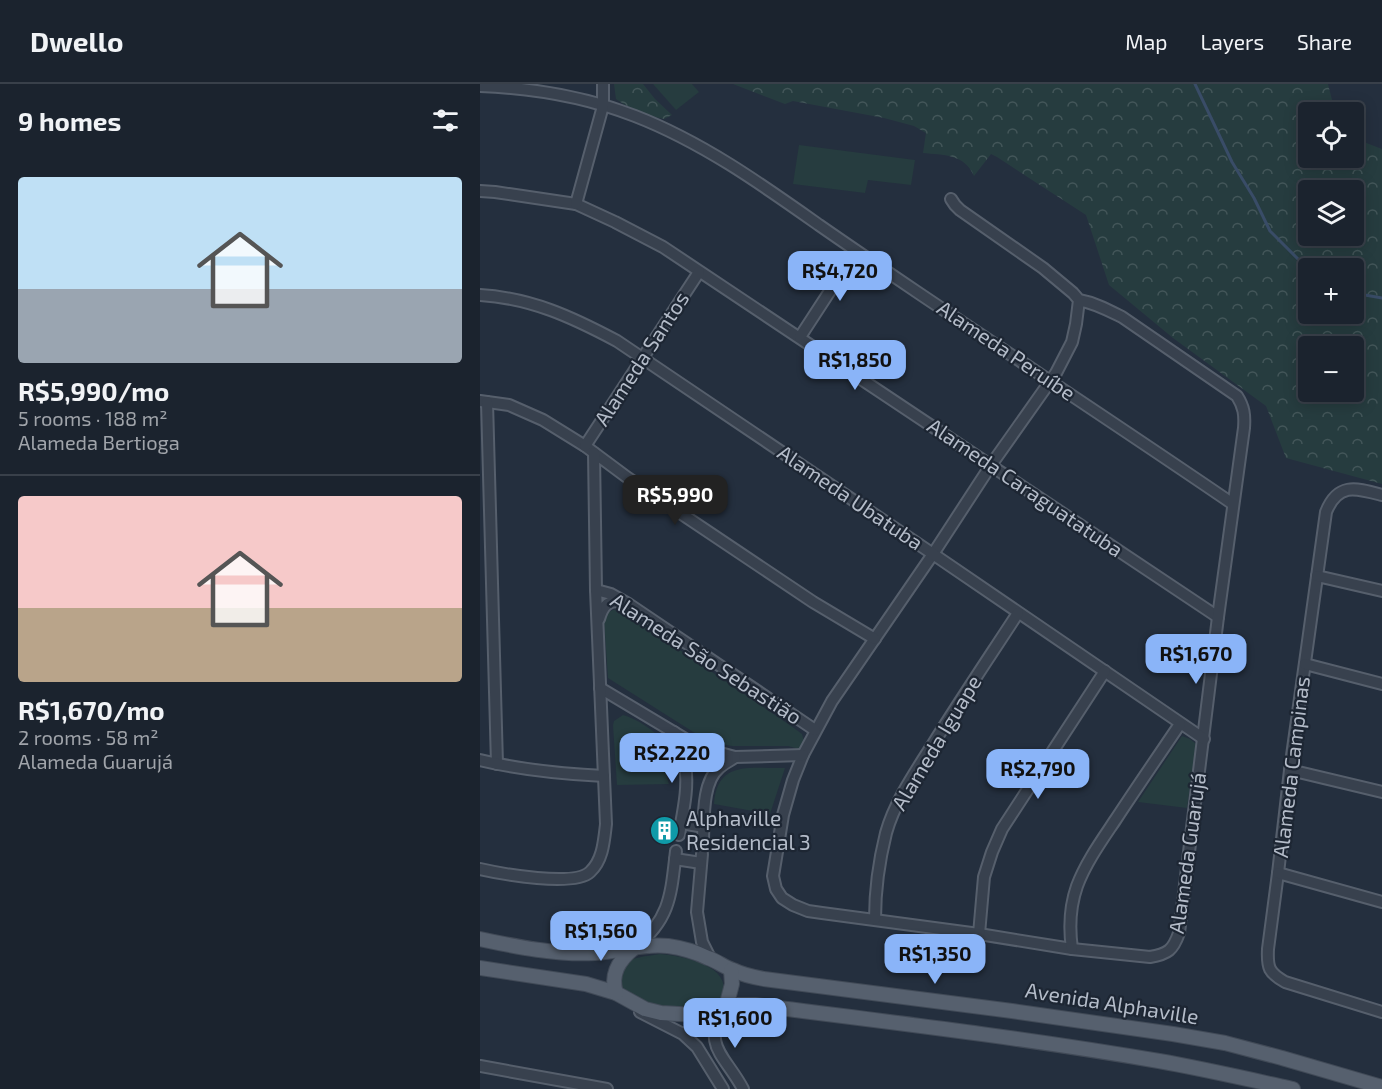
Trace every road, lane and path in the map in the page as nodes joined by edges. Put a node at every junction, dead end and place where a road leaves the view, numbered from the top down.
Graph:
1 (603, 84) edge
2 (480, 86) edge
3 (603, 106) junction
4 (480, 191) edge
5 (951, 199) dead end
6 (576, 204) junction
7 (856, 251) junction
8 (699, 272) junction
9 (480, 295) edge
10 (1079, 300) junction
11 (800, 338) junction
12 (642, 359) junction
13 (1050, 381) junction
14 (483, 402) edge
15 (590, 450) junction
16 (991, 465) junction
17 (1382, 495) edge
18 (1233, 504) junction
19 (933, 554) junction
20 (1317, 576) junction
21 (596, 590) junction
22 (1382, 591) edge
23 (624, 602) junction
24 (1018, 612) junction
25 (1218, 617) junction
26 (598, 622) junction
27 (875, 639) junction
28 (1305, 664) junction
29 (1106, 671) junction
30 (1382, 684) edge
31 (600, 688) junction
32 (1180, 724) junction
33 (815, 730) junction
34 (674, 732) junction
35 (1204, 739) junction
36 (803, 755) junction
37 (735, 757) junction
38 (480, 760) edge
39 (497, 764) junction
40 (1290, 770) junction
41 (604, 776) junction
42 (1382, 792) edge
43 (681, 823) junction
44 (679, 835) dead end
45 (480, 869) edge
46 (1278, 873) junction
47 (1382, 902) edge
48 (875, 919) junction
49 (979, 934) junction
50 (480, 939) edge
51 (635, 947) junction
52 (1072, 949) junction
53 (710, 958) junction
54 (480, 968) edge
55 (731, 970) junction
56 (616, 993) junction
57 (726, 1007) junction
58 (1382, 1012) edge
59 (480, 1066) edge
60 (1382, 1087) edge
61 (607, 1089) edge
62 (723, 1089) edge
63 (743, 1089) edge
64 (1293, 1089) edge

1 - 3 street
2 - 3 street, Alameda Peruíbe
3 - 6 street
3 - 7 street, Alameda Peruíbe
4 - 6 street, Alameda Caraguatatuba
5 - 10 street, Alameda Guarujá
6 - 8 street, Alameda Caraguatatuba
7 - 11 street
7 - 13 street, Alameda Peruíbe
8 - 11 street, Alameda Caraguatatuba
8 - 12 street, Alameda Santos
9 - 12 street, Alameda Ubatuba
10 - 13 street, Alameda Guarujá
10 - 18 street, Alameda Guarujá
11 - 16 street, Alameda Caraguatatuba
12 - 15 street, Alameda Santos
12 - 19 street, Alameda Ubatuba
13 - 16 street, Alameda Guarujá
13 - 18 street, Alameda Peruíbe
14 - 15 street
14 - 39 street
15 - 21 street
15 - 27 street
16 - 19 street, Alameda Guarujá
16 - 25 street, Alameda Caraguatatuba
17 - 20 street, Alameda Campinas
18 - 25 street, Alameda Guarujá
19 - 24 street, Alameda Ubatuba
19 - 27 street, Alameda Guarujá
20 - 22 street
20 - 28 street, Alameda Campinas
21 - 23 street, Alameda São Sebastião
21 - 26 street
23 - 26 street
23 - 33 street, Alameda São Sebastião
24 - 29 street, Alameda Ubatuba
24 - 48 street, Alameda Iguape
25 - 35 street, Alameda Guarujá
26 - 31 street
27 - 33 street, Alameda Guarujá
28 - 30 street
28 - 40 street, Alameda Campinas
29 - 32 street, Alameda Ubatuba
29 - 49 street
31 - 34 street
31 - 41 street
32 - 35 street, Alameda Ubatuba
32 - 52 street
33 - 36 street, Alameda Guarujá
34 - 37 street
34 - 43 street
35 - 52 street, Alameda Guarujá
36 - 37 street
36 - 48 street, Alameda Guarujá
37 - 43 street
38 - 39 street
39 - 41 street
40 - 42 street
40 - 46 street, Alameda Campinas
41 - 45 street
43 - 44 street
46 - 47 street
46 - 58 street, Alameda Campinas
48 - 49 street, Alameda Guarujá
49 - 52 street, Alameda Guarujá
50 - 51 main road, Avenida Alphaville
51 - 53 main road, Avenida Alphaville
51 - 53 street
51 - 56 main road
53 - 55 main road, Avenida Alphaville
54 - 56 main road
55 - 57 main road
55 - 60 main road, Avenida Alphaville
56 - 57 main road
56 - 62 street
57 - 63 street
57 - 64 main road
59 - 61 street

